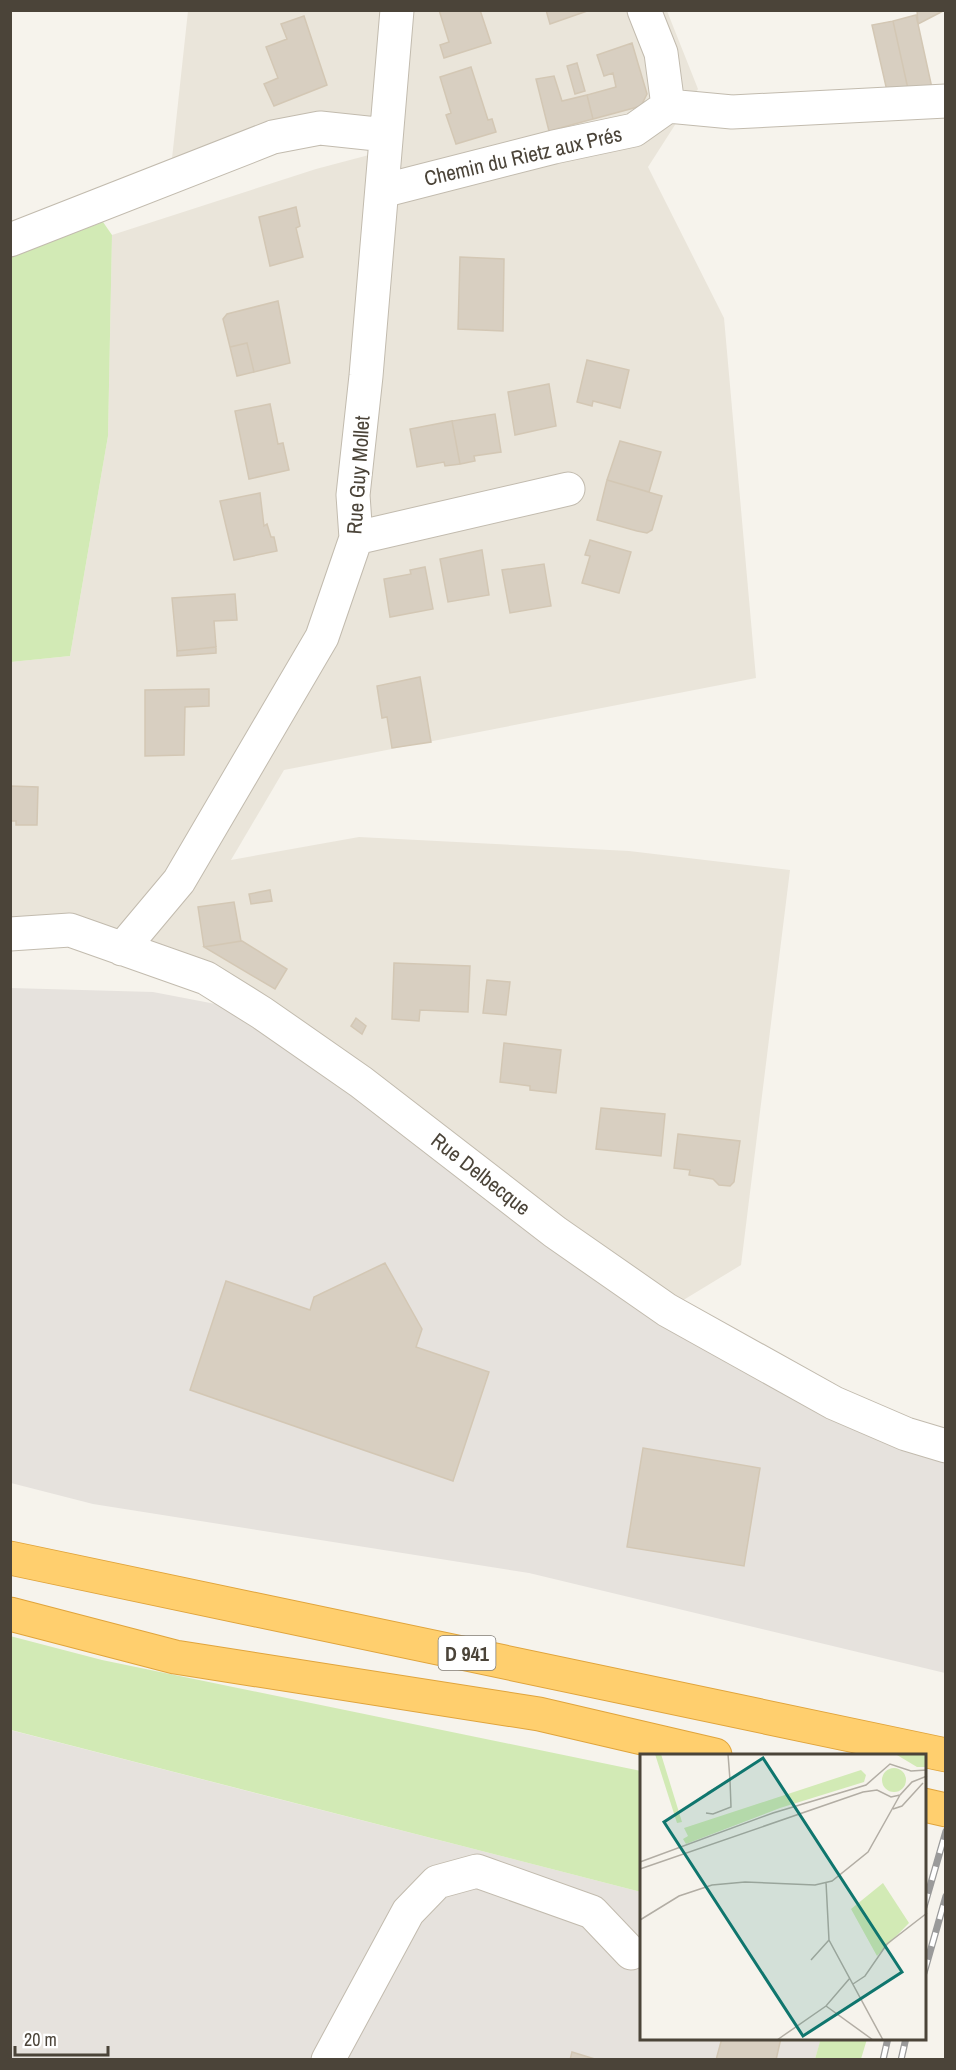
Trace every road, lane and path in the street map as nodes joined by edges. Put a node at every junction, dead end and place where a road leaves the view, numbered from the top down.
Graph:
1 (397, 10) edge
2 (644, 10) edge
3 (945, 101) edge
4 (668, 106) junction
5 (386, 135) junction
6 (382, 191) junction
7 (10, 240) edge
8 (568, 489) dead end
9 (356, 538) junction
10 (10, 934) edge
11 (122, 949) junction
12 (945, 1446) edge
13 (10, 1558) edge
14 (10, 1614) edge
15 (934, 1752) edge
16 (711, 1754) edge
17 (926, 1805) edge
18 (945, 1810) edge
19 (631, 1953) dead end
20 (328, 2060) edge

1 - 5 street, Rue Guy Mollet
2 - 4 street
3 - 4 street
4 - 6 street, Chemin du Rietz aux Prés
5 - 6 street, Rue Guy Mollet
5 - 7 street
6 - 9 street, Rue Guy Mollet
8 - 9 street
9 - 11 street, Rue Guy Mollet
10 - 11 street, Rue Delbecque
11 - 12 street, Rue Delbecque
13 - 15 highway, D 941
14 - 16 highway, D 941
17 - 18 highway
19 - 20 street

